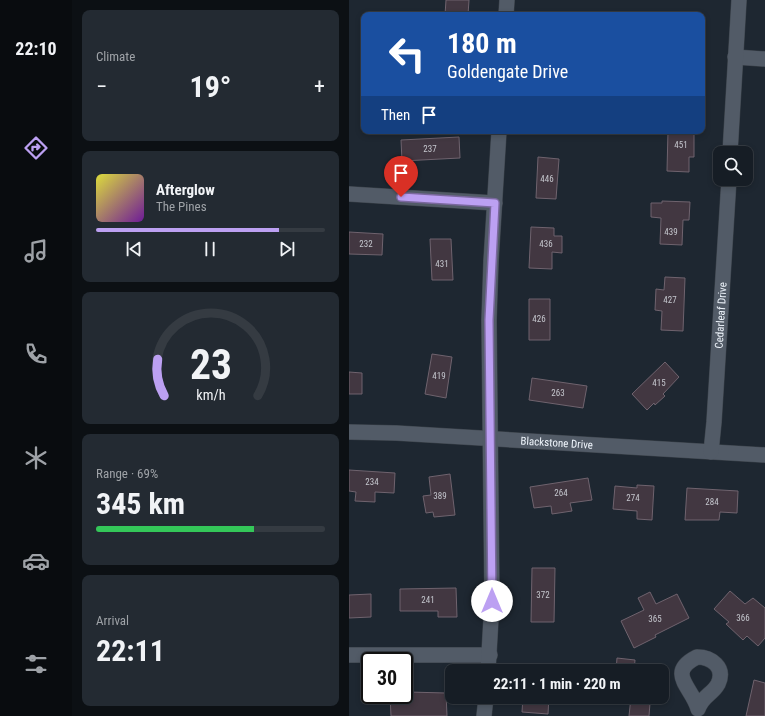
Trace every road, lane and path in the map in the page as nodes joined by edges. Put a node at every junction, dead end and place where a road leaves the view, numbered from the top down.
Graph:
1 (507, 0) edge
2 (739, 0) edge
3 (506, 12) edge
4 (735, 57) junction
5 (765, 59) edge
6 (499, 134) edge
7 (730, 146) edge
8 (729, 186) edge
9 (349, 194) edge
10 (495, 203) junction
11 (349, 432) edge
12 (490, 439) junction
13 (711, 452) junction
14 (765, 455) edge
15 (490, 654) junction
16 (349, 655) edge
17 (489, 664) edge
18 (485, 704) edge
19 (484, 716) edge

1 - 3 street
2 - 4 street
4 - 5 street
4 - 7 street
6 - 10 street
8 - 13 street, Cedarleaf Drive
9 - 10 street
10 - 12 street
11 - 12 street, Blackstone Drive
12 - 13 street, Blackstone Drive
12 - 15 street
13 - 14 street, Blackstone Drive
15 - 16 street
15 - 17 street
18 - 19 street

